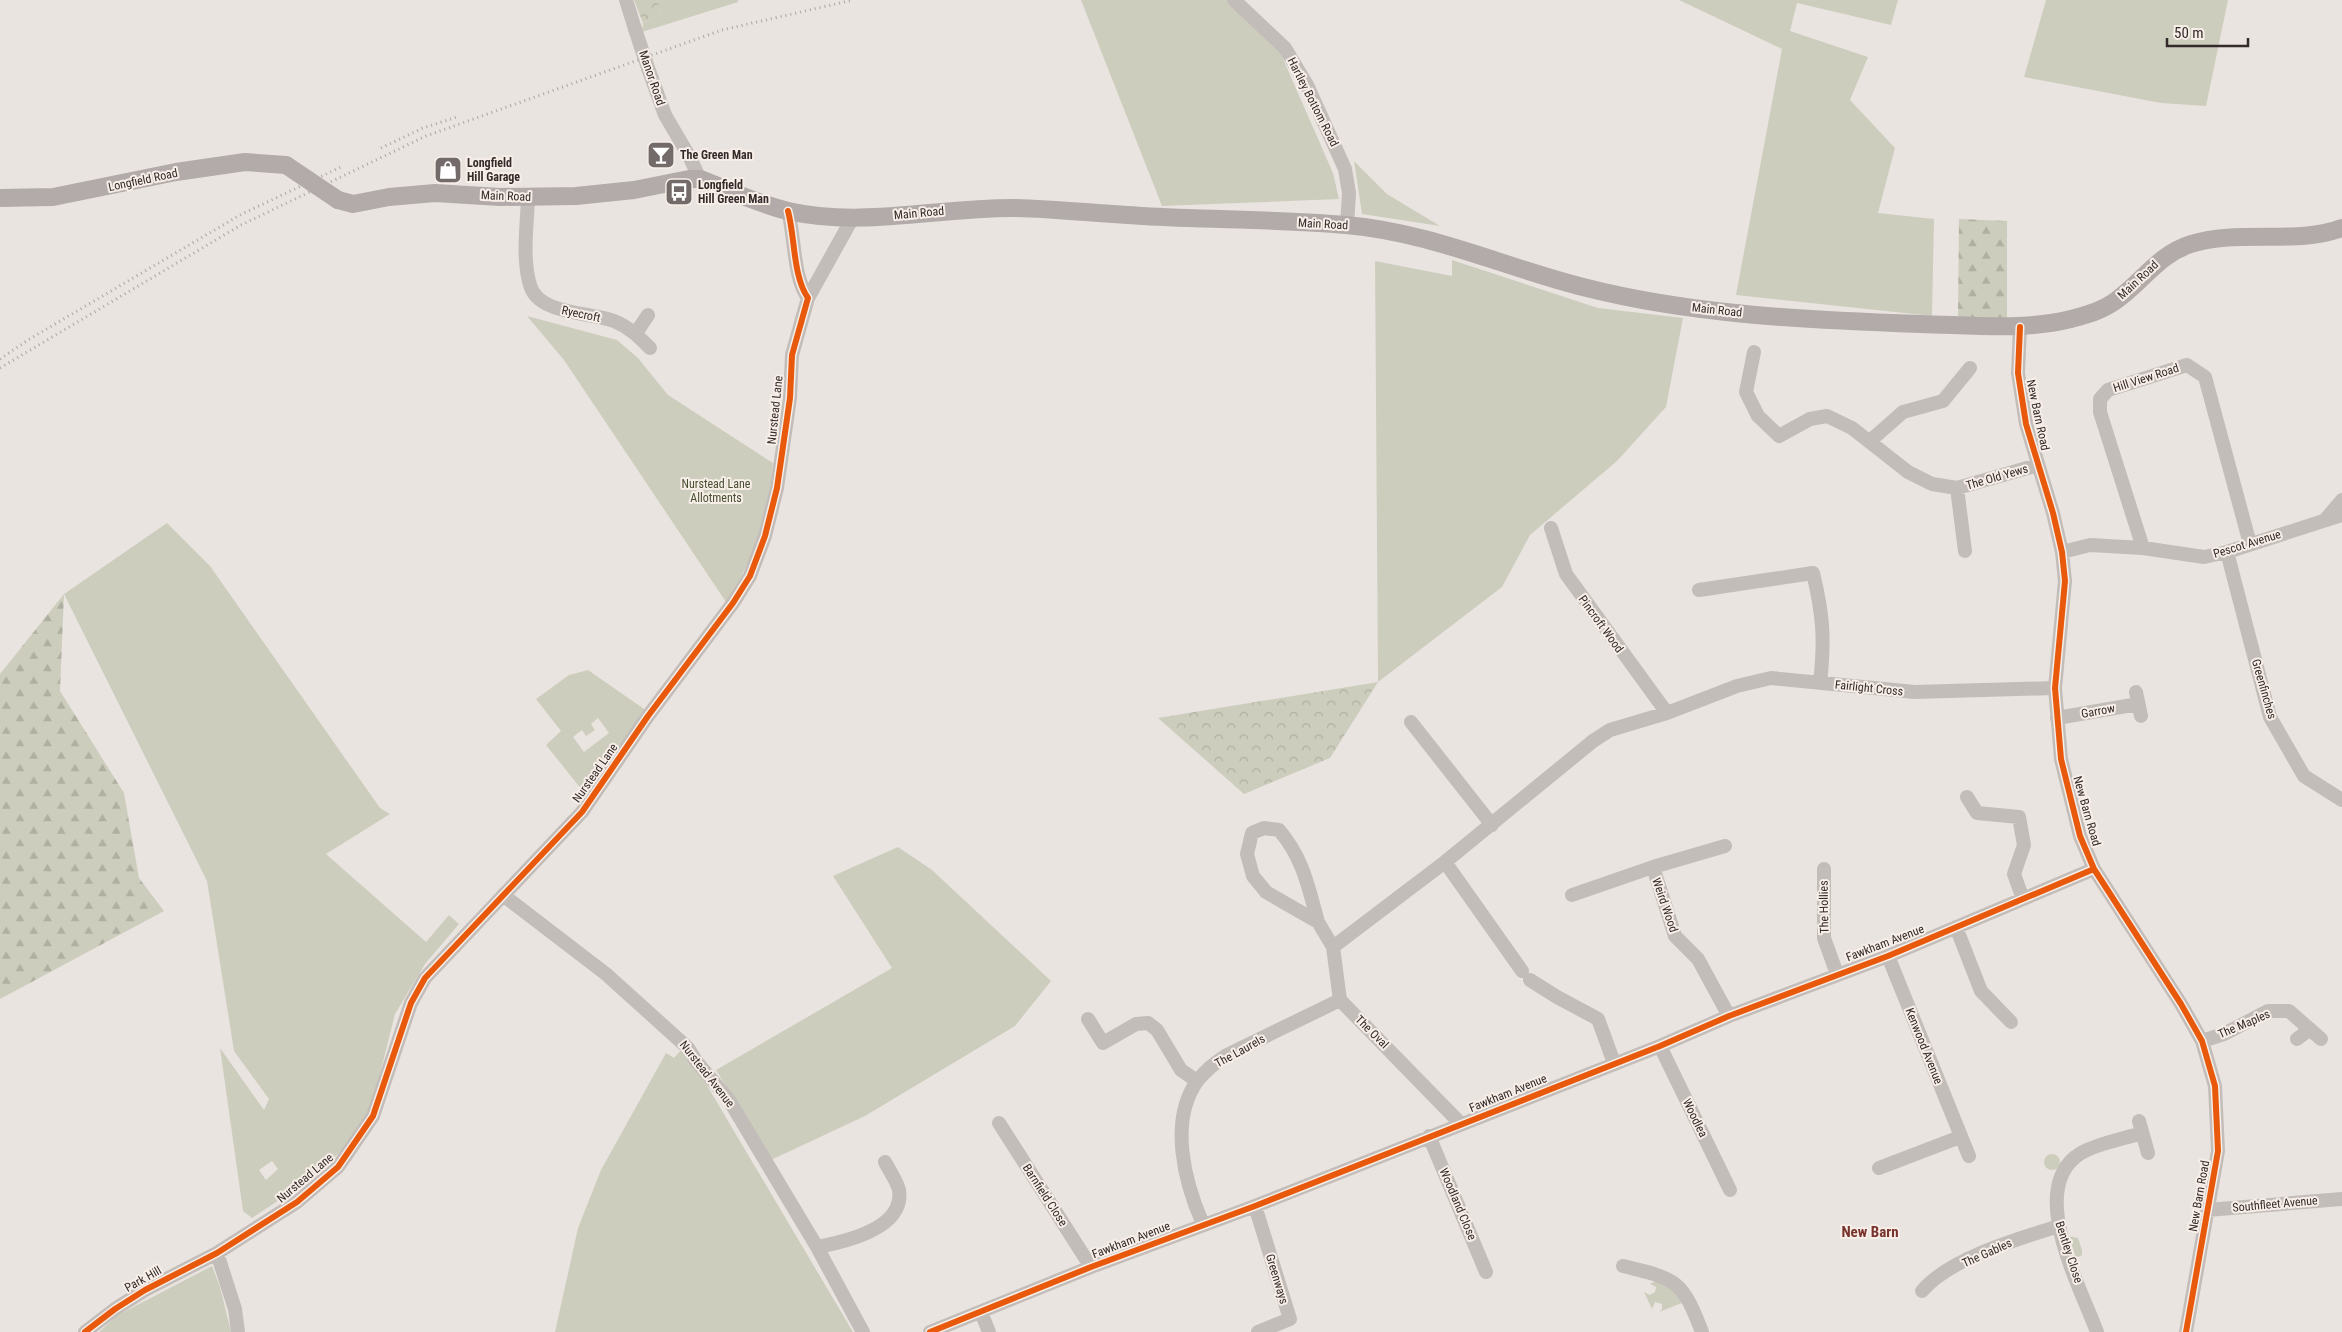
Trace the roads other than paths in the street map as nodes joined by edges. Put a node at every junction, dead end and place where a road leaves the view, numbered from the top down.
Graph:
1 (626, 0) edge
2 (1234, 0) edge
3 (286, 165) joint
4 (700, 180) junction
5 (0, 198) edge
6 (528, 198) junction
7 (788, 211) junction
8 (852, 218) junction
9 (1347, 225) junction
10 (2342, 228) edge
11 (808, 298) junction
12 (648, 315) dead end
13 (2020, 327) junction
14 (636, 333) junction
15 (650, 348) dead end
16 (1754, 352) dead end
17 (1970, 368) dead end
18 (1870, 441) junction
19 (2038, 465) junction
20 (1957, 488) junction
21 (2342, 500) edge
22 (2342, 515) edge
23 (2325, 520) junction
24 (1551, 528) dead end
25 (2250, 544) junction
26 (2143, 548) junction
27 (1965, 551) dead end
28 (2062, 552) junction
29 (2227, 552) junction
30 (1699, 590) dead end
31 (1820, 683) junction
32 (2055, 688) junction
33 (2138, 704) dead end
34 (1666, 713) junction
35 (2057, 718) junction
36 (1411, 722) dead end
37 (1967, 797) dead end
38 (2342, 800) edge
39 (1492, 825) junction
40 (1725, 846) dead end
41 (1445, 862) junction
42 (1653, 867) junction
43 (1824, 869) dead end
44 (2094, 870) junction
45 (503, 895) junction
46 (1572, 895) dead end
47 (2023, 898) junction
48 (1318, 922) junction
49 (1956, 927) junction
50 (1333, 947) junction
51 (1888, 956) junction
52 (1837, 974) junction
53 (1340, 1000) junction
54 (1729, 1016) junction
55 (1088, 1019) dead end
56 (2011, 1022) dead end
57 (2310, 1029) junction
58 (2321, 1038) dead end
59 (2297, 1039) dead end
60 (2202, 1041) junction
61 (1660, 1046) junction
62 (1614, 1063) junction
63 (1197, 1081) junction
64 (999, 1122) dead end
65 (1461, 1124) junction
66 (1429, 1136) junction
67 (1960, 1136) junction
68 (2148, 1153) dead end
69 (1969, 1156) dead end
70 (885, 1162) dead end
71 (1879, 1168) dead end
72 (1730, 1190) dead end
73 (2342, 1199) edge
74 (1255, 1206) junction
75 (2207, 1210) junction
76 (1203, 1224) junction
77 (2058, 1226) junction
78 (817, 1247) junction
79 (216, 1253) junction
80 (1623, 1266) dead end
81 (1091, 1267) junction
82 (1486, 1272) dead end
83 (1922, 1290) dead end
84 (981, 1312) junction
85 (86, 1332) edge
86 (238, 1332) edge
87 (864, 1332) edge
88 (930, 1332) edge
89 (989, 1332) edge
90 (1258, 1332) edge
91 (1702, 1332) edge
92 (2097, 1332) edge
93 (2186, 1332) edge

1 - 4 street, Manor Road, bridge
2 - 9 street, Hartley Bottom Road
3 - 5 main road, Longfield Road
3 - 6 main road, Main Road, bridge
4 - 6 main road, Main Road
4 - 7 main road, Main Road
6 - 14 street, Ryecroft
7 - 8 main road, Main Road
7 - 11 street
8 - 9 main road, Main Road
8 - 11 street, Nurstead Lane
9 - 13 main road, Main Road
10 - 13 main road, Main Road
11 - 45 street, Nurstead Lane
12 - 14 street
13 - 19 street, New Barn Road
14 - 15 street, Ryecroft
16 - 18 street, The Old Yews
17 - 18 street
18 - 20 street, The Old Yews
19 - 20 street, The Old Yews
19 - 28 street, New Barn Road
20 - 27 street, The Old Yews
21 - 23 street
22 - 23 street, Pescot Avenue
23 - 25 street, Pescot Avenue
24 - 34 street, Pincroft Wood
25 - 26 street, Hill View Road
25 - 29 street, Pescot Avenue
26 - 28 street, Pescot Avenue
26 - 29 street, Pescot Avenue
28 - 32 street, New Barn Road
29 - 38 street, Greenfinches
30 - 31 street, Fairlight Cross
31 - 32 street, Fairlight Cross
31 - 34 street
32 - 35 street, New Barn Road
33 - 35 street, Garrow
34 - 39 street
35 - 44 street, New Barn Road
36 - 39 street
37 - 47 street
39 - 41 street
40 - 42 street, Weird Wood
41 - 50 street
41 - 62 street
42 - 46 street, Weird Wood
42 - 54 street, Weird Wood
43 - 52 street, The Hollies
44 - 47 street, Fawkham Avenue
44 - 60 street, New Barn Road
45 - 78 street, Nurstead Avenue
45 - 79 street, Nurstead Lane
47 - 49 street, Fawkham Avenue
48 - 48 street
48 - 50 street
49 - 51 street, Fawkham Avenue
49 - 56 street
50 - 53 street
51 - 52 street, Fawkham Avenue
51 - 67 street, Kenwood Avenue
52 - 54 street, Fawkham Avenue
53 - 63 street, The Laurels
53 - 65 street, The Oval
54 - 61 street, Fawkham Avenue
55 - 63 street
57 - 58 street, The Maples
57 - 59 street
57 - 60 street, The Maples
60 - 75 street, New Barn Road
61 - 62 street, Fawkham Avenue
61 - 72 street, Woodlea
62 - 65 street, Fawkham Avenue
63 - 76 street, The Laurels
64 - 81 street, Barnfield Close
65 - 66 street, Fawkham Avenue
66 - 74 street, Fawkham Avenue
66 - 82 street, Woodland Close
67 - 69 street, Kenwood Avenue
67 - 71 street
68 - 77 street, Bentley Close
70 - 78 street
73 - 75 street, Southfleet Avenue
74 - 76 street, Fawkham Avenue
74 - 90 street, Greenways
75 - 93 street, New Barn Road
76 - 81 street, Fawkham Avenue
77 - 83 street, The Gables
77 - 92 street, Bentley Close
78 - 87 street, Nurstead Avenue
79 - 85 street, Park Hill
79 - 86 street
80 - 91 street
81 - 84 street, Fawkham Avenue
84 - 88 street, Fawkham Avenue
84 - 89 street

